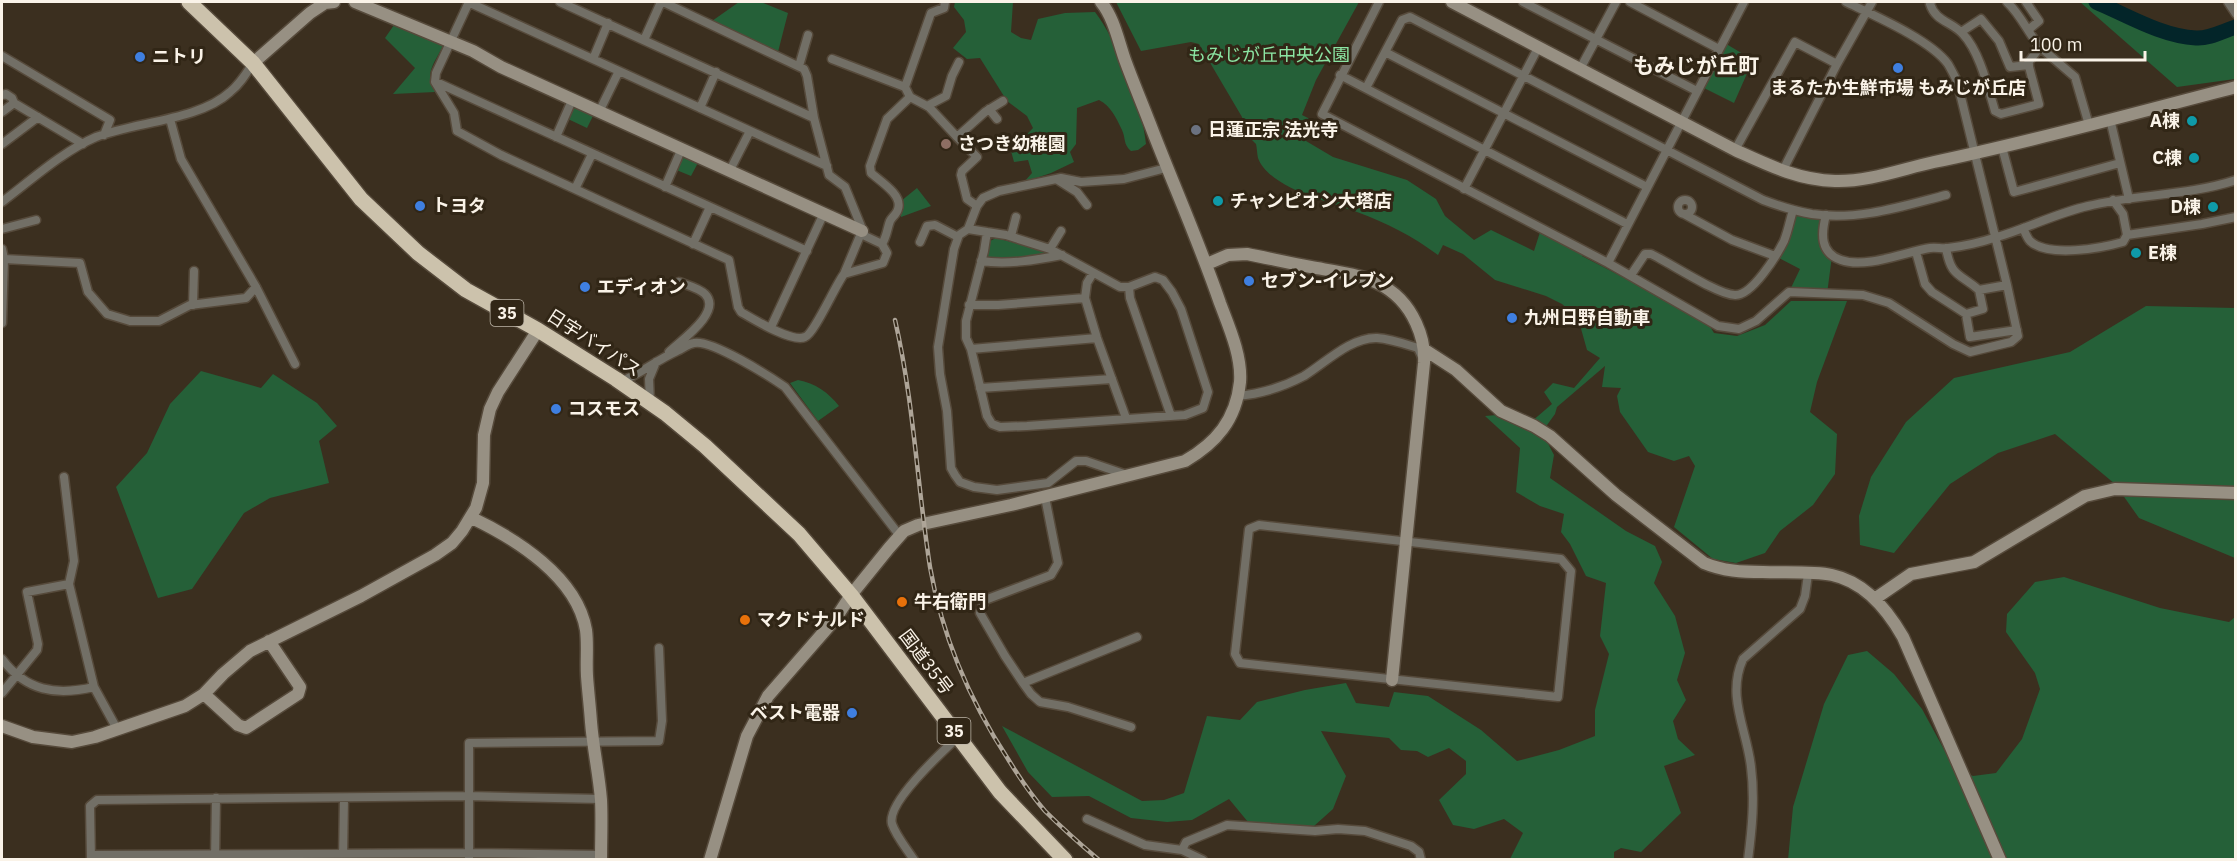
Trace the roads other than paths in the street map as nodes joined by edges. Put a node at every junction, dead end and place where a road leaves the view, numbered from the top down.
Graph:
1 (189, 2) edge
2 (334, 2) edge
3 (355, 2) edge
4 (469, 2) edge
5 (560, 2) edge
6 (662, 2) edge
7 (945, 2) edge
8 (1101, 2) edge
9 (1379, 2) edge
10 (1452, 2) edge
11 (1523, 2) edge
12 (1617, 2) edge
13 (1630, 2) edge
14 (1741, 2) edge
15 (1846, 2) edge
16 (1872, 2) edge
17 (1931, 2) edge
18 (2007, 2) edge
19 (2026, 2) edge
20 (2229, 2) edge
21 (374, 4) edge
22 (1867, 12) junction
23 (2235, 14) edge
24 (608, 23) junction
25 (2028, 30) junction
26 (1961, 32) junction
27 (808, 35) dead end
28 (1596, 39) junction
29 (644, 40) junction
30 (450, 42) junction
31 (1539, 46) junction
32 (2040, 47) junction
33 (1719, 49) junction
34 (1385, 52) junction
35 (2, 56) edge
36 (593, 59) junction
37 (832, 59) dead end
38 (959, 62) dead end
39 (253, 63) junction
40 (1837, 64) junction
41 (2029, 65) junction
42 (799, 66) junction
43 (1580, 69) junction
44 (619, 71) junction
45 (716, 72) junction
46 (1340, 75) junction
47 (1524, 75) junction
48 (435, 82) junction
49 (905, 87) junction
50 (2235, 87) edge
51 (1366, 88) junction
52 (1697, 92) junction
53 (2, 96) edge
54 (910, 97) junction
55 (573, 98) junction
56 (1003, 101) dead end
57 (14, 103) junction
58 (927, 106) junction
59 (700, 108) junction
60 (989, 109) junction
61 (600, 111) junction
62 (2, 112) edge
63 (1504, 113) junction
64 (38, 117) junction
65 (814, 118) junction
66 (170, 119) junction
67 (997, 119) dead end
68 (2110, 119) junction
69 (1681, 122) junction
70 (2089, 125) junction
71 (750, 131) junction
72 (104, 135) junction
73 (957, 136) junction
74 (556, 137) junction
75 (2, 144) edge
76 (83, 144) junction
77 (2002, 147) junction
78 (682, 148) junction
79 (1666, 149) junction
80 (1735, 150) junction
81 (1484, 152) junction
82 (592, 153) junction
83 (1974, 154) junction
84 (2120, 163) junction
85 (827, 166) junction
86 (1166, 168) junction
87 (730, 170) junction
88 (1782, 172) junction
89 (1055, 179) junction
90 (2235, 180) edge
91 (665, 187) junction
92 (1647, 187) junction
93 (575, 189) junction
94 (1464, 189) junction
95 (1946, 195) dead end
96 (2128, 199) junction
97 (2113, 201) junction
98 (2, 202) edge
99 (1087, 205) dead end
100 (977, 206) junction
101 (710, 207) junction
102 (1792, 210) junction
103 (824, 213) junction
104 (1684, 214) dead end
105 (1826, 215) junction
106 (2235, 217) edge
107 (1016, 218) dead end
108 (36, 220) dead end
109 (1627, 224) junction
110 (2023, 228) junction
111 (2, 229) edge
112 (968, 229) junction
113 (862, 231) junction
114 (1061, 231) dead end
115 (987, 232) junction
116 (2127, 235) junction
117 (958, 237) junction
118 (1011, 237) junction
119 (1995, 238) junction
120 (920, 242) dead end
121 (693, 244) junction
122 (882, 244) junction
123 (1946, 248) junction
124 (2, 249) edge
125 (1050, 249) junction
126 (807, 251) junction
127 (1916, 252) junction
128 (1062, 255) junction
129 (1775, 256) junction
130 (4, 259) junction
131 (981, 261) junction
132 (1608, 263) junction
133 (1207, 264) junction
134 (194, 271) dead end
135 (1093, 273) junction
136 (844, 274) junction
137 (1631, 275) junction
138 (679, 282) dead end
139 (2007, 285) junction
140 (256, 287) junction
141 (1129, 287) junction
142 (1979, 290) junction
143 (1084, 298) junction
144 (193, 305) junction
145 (969, 305) junction
146 (1966, 314) junction
147 (2, 322) edge
148 (771, 327) junction
149 (538, 330) junction
150 (2017, 330) junction
151 (1097, 338) junction
152 (971, 349) junction
153 (666, 355) junction
154 (1425, 357) junction
155 (656, 362) junction
156 (295, 364) dead end
157 (1112, 379) junction
158 (620, 382) junction
159 (980, 388) junction
160 (1237, 396) junction
161 (650, 404) junction
162 (1171, 416) junction
163 (1126, 418) junction
164 (1131, 476) junction
165 (64, 477) dead end
166 (2235, 493) edge
167 (1045, 497) junction
168 (472, 518) junction
169 (900, 536) junction
170 (1406, 542) junction
171 (1808, 574) junction
172 (69, 584) junction
173 (851, 595) junction
174 (1876, 598) junction
175 (1137, 637) dead end
176 (269, 641) junction
177 (659, 648) dead end
178 (2, 659) edge
179 (17, 676) junction
180 (1392, 680) junction
181 (1023, 683) junction
182 (94, 687) junction
183 (2, 693) edge
184 (204, 694) junction
185 (2, 726) edge
186 (1131, 727) dead end
187 (117, 729) junction
188 (958, 736) junction
189 (592, 742) junction
190 (468, 796) junction
191 (216, 798) junction
192 (344, 798) junction
193 (600, 799) junction
194 (1087, 819) dead end
195 (1182, 850) junction
196 (215, 856) edge
197 (469, 856) edge
198 (91, 857) edge
199 (343, 857) edge
200 (601, 857) edge
201 (710, 860) edge
202 (914, 860) edge
203 (1065, 860) edge
204 (1203, 860) edge
205 (1421, 860) edge
206 (1748, 860) edge
207 (2000, 860) edge

1 - 39 highway, 日宇バイパス / 35
2 - 39 street
3 - 21 street
4 - 30 street
4 - 36 street
5 - 24 street
6 - 29 street
6 - 42 street
7 - 49 street
8 - 86 street
9 - 46 street
10 - 31 street
11 - 28 street
12 - 28 street
13 - 33 street
14 - 33 street
15 - 22 street
16 - 22 street
17 - 26 street
18 - 25 street
19 - 25 street
20 - 23 street
21 - 30 street
22 - 40 street
22 - 83 street
24 - 29 street
24 - 36 street
25 - 32 street
26 - 41 street
26 - 41 street
27 - 42 street
28 - 43 street
28 - 52 street
29 - 45 street
30 - 48 street
30 - 55 street
31 - 43 street
31 - 47 street
32 - 41 street
32 - 70 street
33 - 52 street
34 - 47 street
34 - 51 street
34 - 63 street
35 - 72 street
36 - 44 street
37 - 49 street
38 - 58 street
39 - 66 street
39 - 149 highway, 日宇バイパス / 35
40 - 80 street
40 - 88 street
42 - 65 street
43 - 69 street
44 - 59 street
44 - 61 street
45 - 59 street
45 - 65 street
46 - 51 street
46 - 94 street
47 - 63 street
47 - 79 street
48 - 74 street
48 - 93 street
49 - 54 street
50 - 68 street
51 - 81 street
52 - 69 street
53 - 57 street
54 - 58 street
54 - 122 street
55 - 61 street
55 - 74 street
56 - 60 street
57 - 62 street
57 - 64 street
58 - 73 street
59 - 71 street
60 - 67 street
60 - 73 street
61 - 78 street
63 - 81 street
63 - 92 street
64 - 75 street
64 - 76 street
65 - 85 street
66 - 72 street
66 - 140 street
68 - 70 street
68 - 84 street
69 - 79 street
69 - 80 street
70 - 77 street
71 - 85 street
71 - 87 street
72 - 76 street
73 - 100 street
74 - 82 street
76 - 98 street
77 - 83 street
77 - 84 street
78 - 87 street
78 - 91 street
79 - 92 street
79 - 102 street
80 - 88 street
81 - 94 street
81 - 109 street
82 - 91 street
82 - 93 street
83 - 88 street
83 - 119 street
84 - 96 street
85 - 113 street
86 - 89 street
86 - 133 street
87 - 103 street
89 - 99 street
89 - 100 street
90 - 96 street
91 - 101 street
92 - 109 street
93 - 121 street
94 - 132 street
95 - 105 street
96 - 97 street
97 - 110 street
97 - 116 street
100 - 112 street
101 - 121 street
101 - 126 street
102 - 105 street
102 - 129 street
103 - 113 street
103 - 126 street
104 - 129 street
105 - 127 street
106 - 116 street
107 - 118 street
108 - 111 street
109 - 132 street
110 - 116 street
110 - 119 street
112 - 115 street
112 - 117 street
113 - 122 street
113 - 136 street
114 - 125 street
115 - 118 street
115 - 131 street
117 - 120 street
117 - 164 street
118 - 125 street
119 - 123 street
119 - 139 street
121 - 148 street
122 - 136 street
123 - 127 street
123 - 142 street
124 - 130 street
125 - 128 street
126 - 148 street
127 - 146 street
128 - 131 street
128 - 135 street
129 - 137 street
130 - 144 street
130 - 147 street
131 - 145 street
132 - 137 street
133 - 154 street
133 - 160 street
134 - 144 street
135 - 141 street
135 - 143 street
136 - 148 street
137 - 150 street
138 - 153 street
139 - 142 street
139 - 150 street
140 - 144 street
140 - 156 street
141 - 162 street
141 - 162 street
142 - 146 street
143 - 145 street
143 - 151 street
145 - 152 street
146 - 150 street
149 - 158 highway, 日宇バイパス / 35
149 - 168 street
151 - 152 street
151 - 157 street
152 - 159 street
153 - 155 street
153 - 169 street
154 - 160 street
154 - 170 street
154 - 171 street
155 - 158 street
155 - 161 street
157 - 159 street
157 - 163 street
158 - 161 highway, 日宇バイパス / 35
159 - 163 street
160 - 164 street
161 - 173 highway, 日宇バイパス / 35
162 - 163 street
164 - 167 street
165 - 172 street
166 - 174 street
167 - 169 street
167 - 181 street
168 - 176 street
168 - 189 street
169 - 173 street
170 - 180 street
170 - 180 street
170 - 180 street
171 - 174 street
171 - 206 street
172 - 179 street
172 - 182 street
173 - 188 highway, 国道35号 / 35
173 - 201 street
174 - 207 street
175 - 181 street
176 - 184 street
176 - 184 street
177 - 189 street
178 - 179 street
179 - 182 street
179 - 183 street
181 - 186 street
182 - 187 street
184 - 187 street
185 - 187 street
188 - 202 street
188 - 203 highway, 国道35号 / 35
189 - 190 street
189 - 193 street
190 - 192 street
190 - 193 street
190 - 197 street
191 - 192 street
191 - 196 street
191 - 198 street
192 - 199 street
193 - 200 street
194 - 195 street
195 - 204 street
195 - 205 street
196 - 198 street
196 - 199 street
197 - 199 street
197 - 200 street

